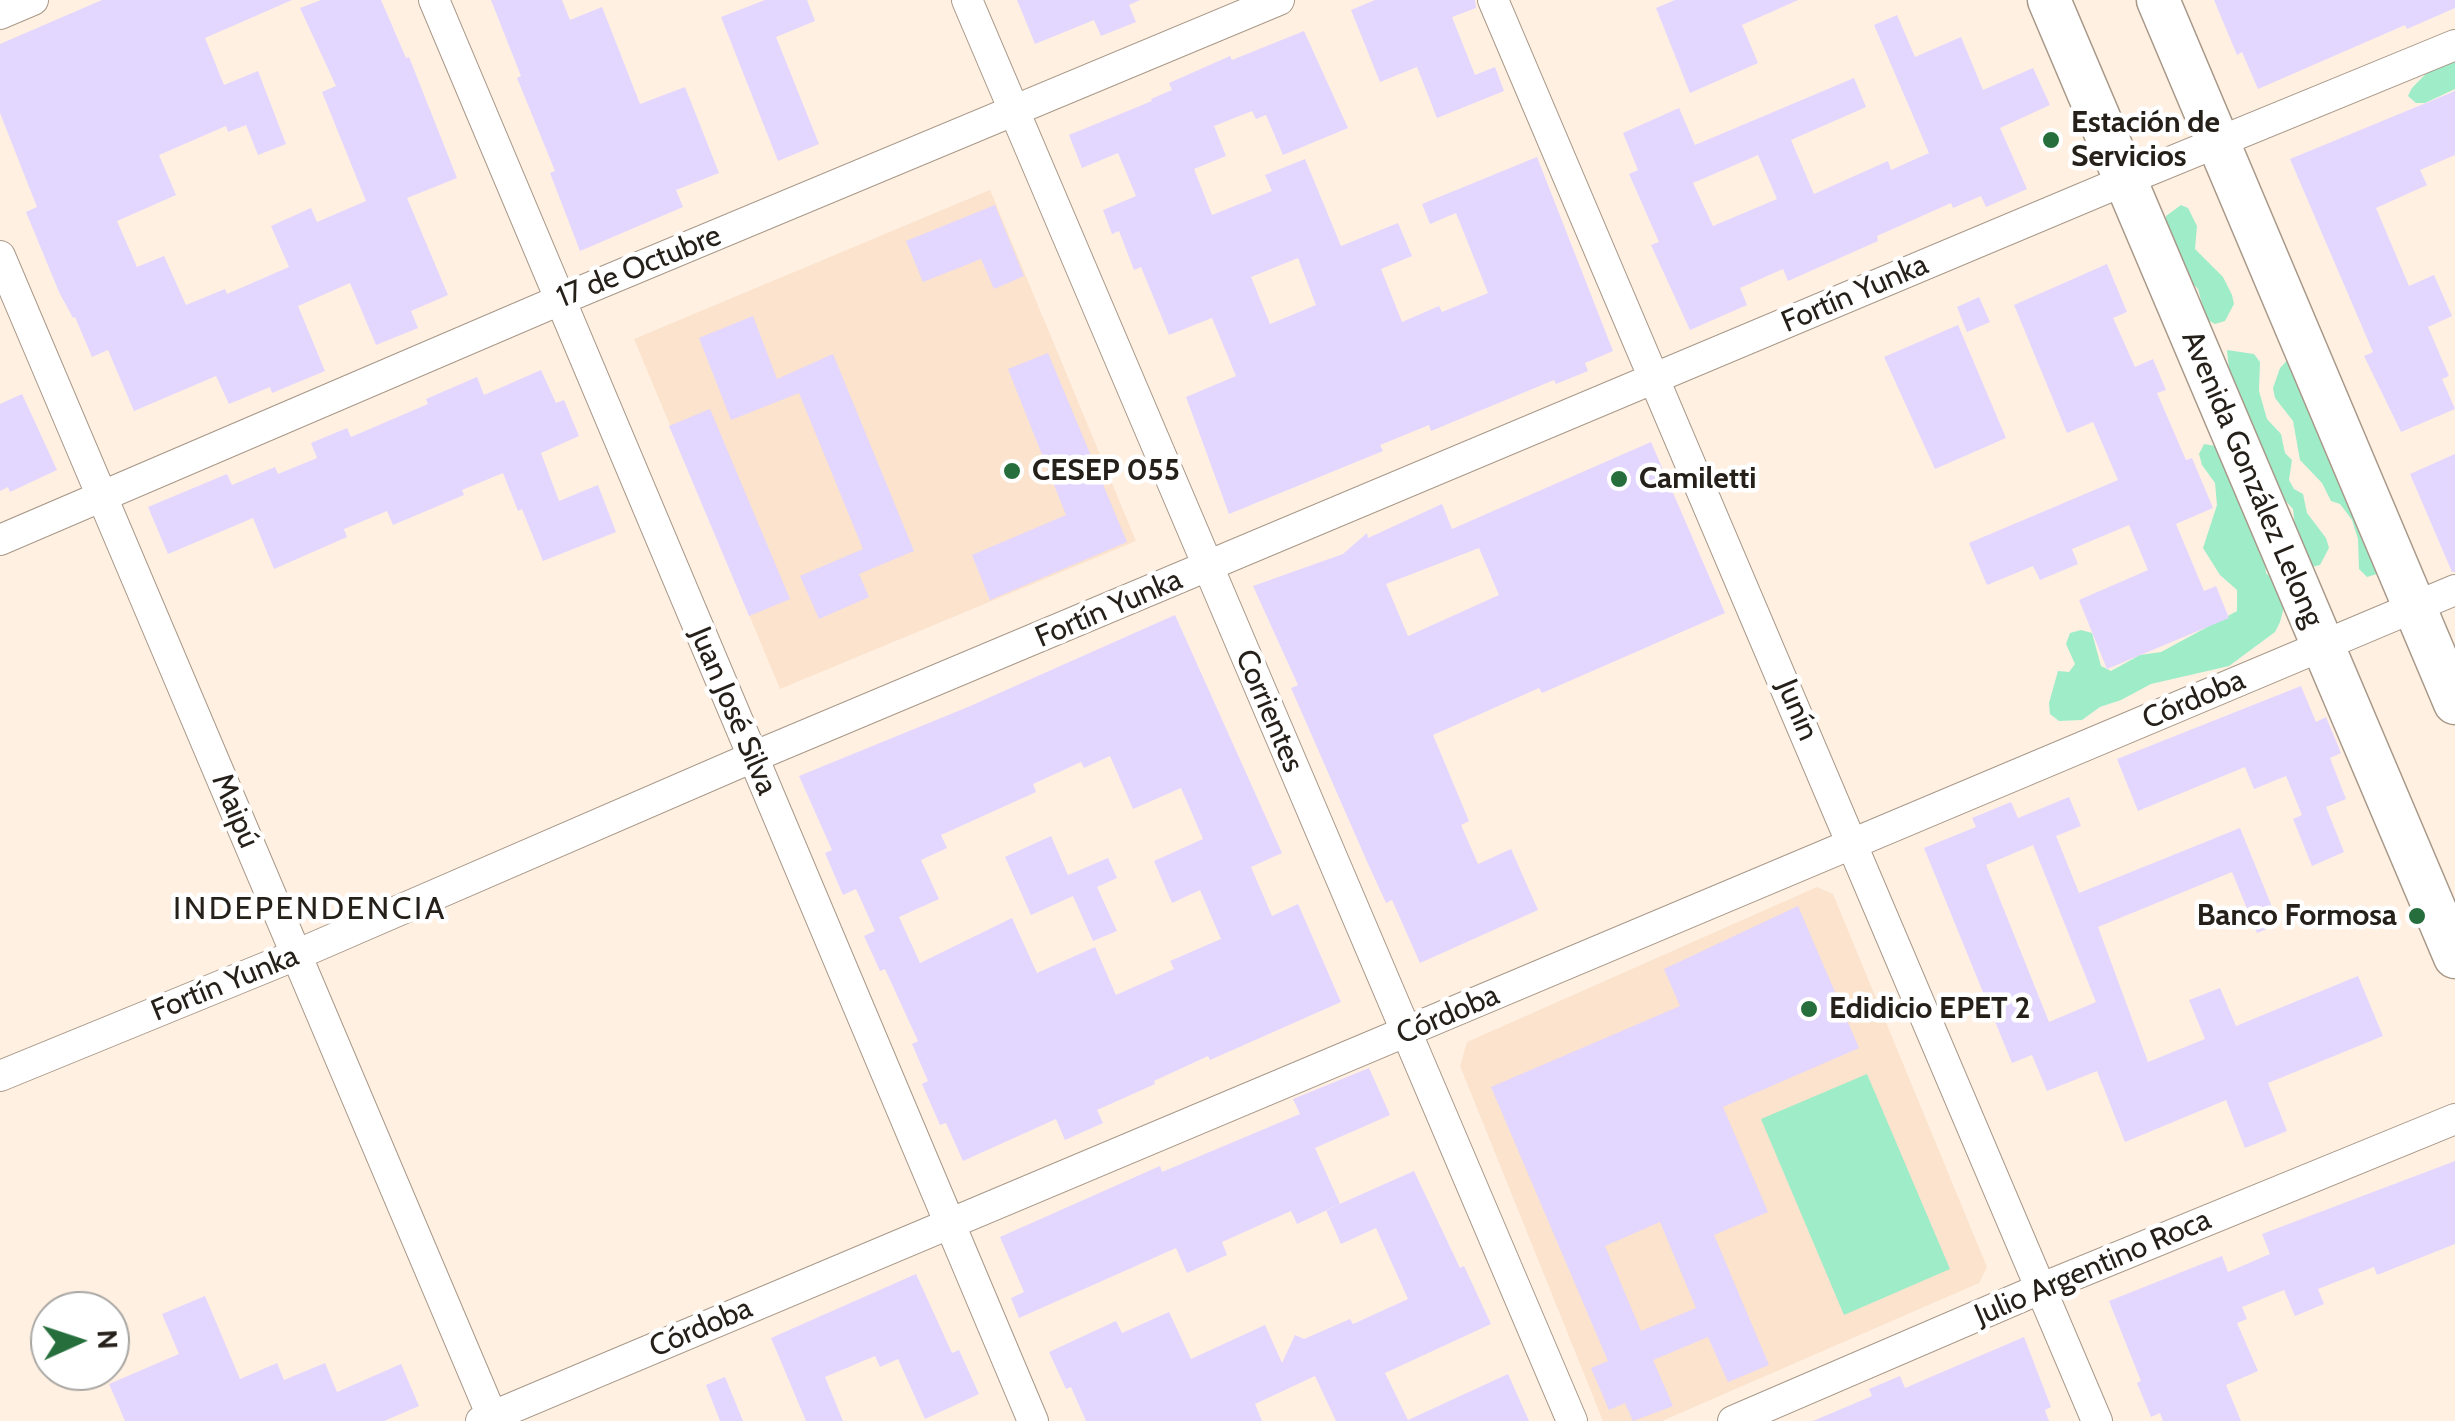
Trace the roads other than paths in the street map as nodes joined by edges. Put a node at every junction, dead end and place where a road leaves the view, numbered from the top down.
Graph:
1 (32, 0) edge
2 (434, 0) edge
3 (967, 0) edge
4 (1280, 0) edge
5 (1493, 0) edge
6 (2049, 0) edge
7 (2158, 0) edge
8 (0, 14) edge
9 (2455, 45) edge
10 (1016, 112) junction
11 (2218, 143) junction
12 (2126, 180) junction
13 (0, 256) edge
14 (560, 300) junction
15 (1654, 378) junction
16 (102, 496) junction
17 (0, 540) edge
18 (1207, 568) junction
19 (2455, 590) edge
20 (2414, 608) junction
21 (2323, 646) junction
22 (2455, 703) edge
23 (753, 757) junction
24 (1853, 841) junction
25 (296, 955) junction
26 (2455, 957) edge
27 (1407, 1033) junction
28 (0, 1076) edge
29 (2455, 1119) edge
30 (950, 1223) junction
31 (2042, 1288) junction
32 (489, 1420) edge
33 (1033, 1421) edge
34 (1572, 1421) edge
35 (1733, 1421) edge
36 (2097, 1421) edge

1 - 8 street
2 - 14 street, Juan José Silva
3 - 10 street, Corrientes
4 - 10 street, 17 de Octubre
5 - 15 street, Junín
6 - 12 main road, Avenida González Lelong
7 - 11 main road
9 - 11 street, Fortín Yunka
10 - 14 street, 17 de Octubre
10 - 18 street, Corrientes
11 - 12 street, Fortín Yunka
11 - 20 main road
12 - 15 street, Fortín Yunka
12 - 21 main road, Avenida González Lelong
13 - 16 street, Maipú
14 - 16 street, 17 de Octubre
14 - 23 street, Juan José Silva
15 - 18 street, Fortín Yunka
15 - 24 street, Junín
16 - 17 street, 17 de Octubre
16 - 25 street, Maipú
18 - 23 street, Fortín Yunka
18 - 27 street, Corrientes
19 - 20 street, Córdoba
20 - 21 street, Córdoba
20 - 22 main road
21 - 24 street, Córdoba
21 - 26 main road, Avenida González Lelong
23 - 25 street, Fortín Yunka
23 - 30 street, Juan José Silva
24 - 27 street, Córdoba
24 - 31 street, Junín
25 - 28 street, Fortín Yunka
25 - 32 street, Maipú
27 - 30 street, Córdoba
27 - 34 street, Corrientes
29 - 31 street, Julio Argentino Roca
30 - 32 street, Córdoba
30 - 33 street, Juan José Silva
31 - 35 street, Julio Argentino Roca
31 - 36 street, Junín

